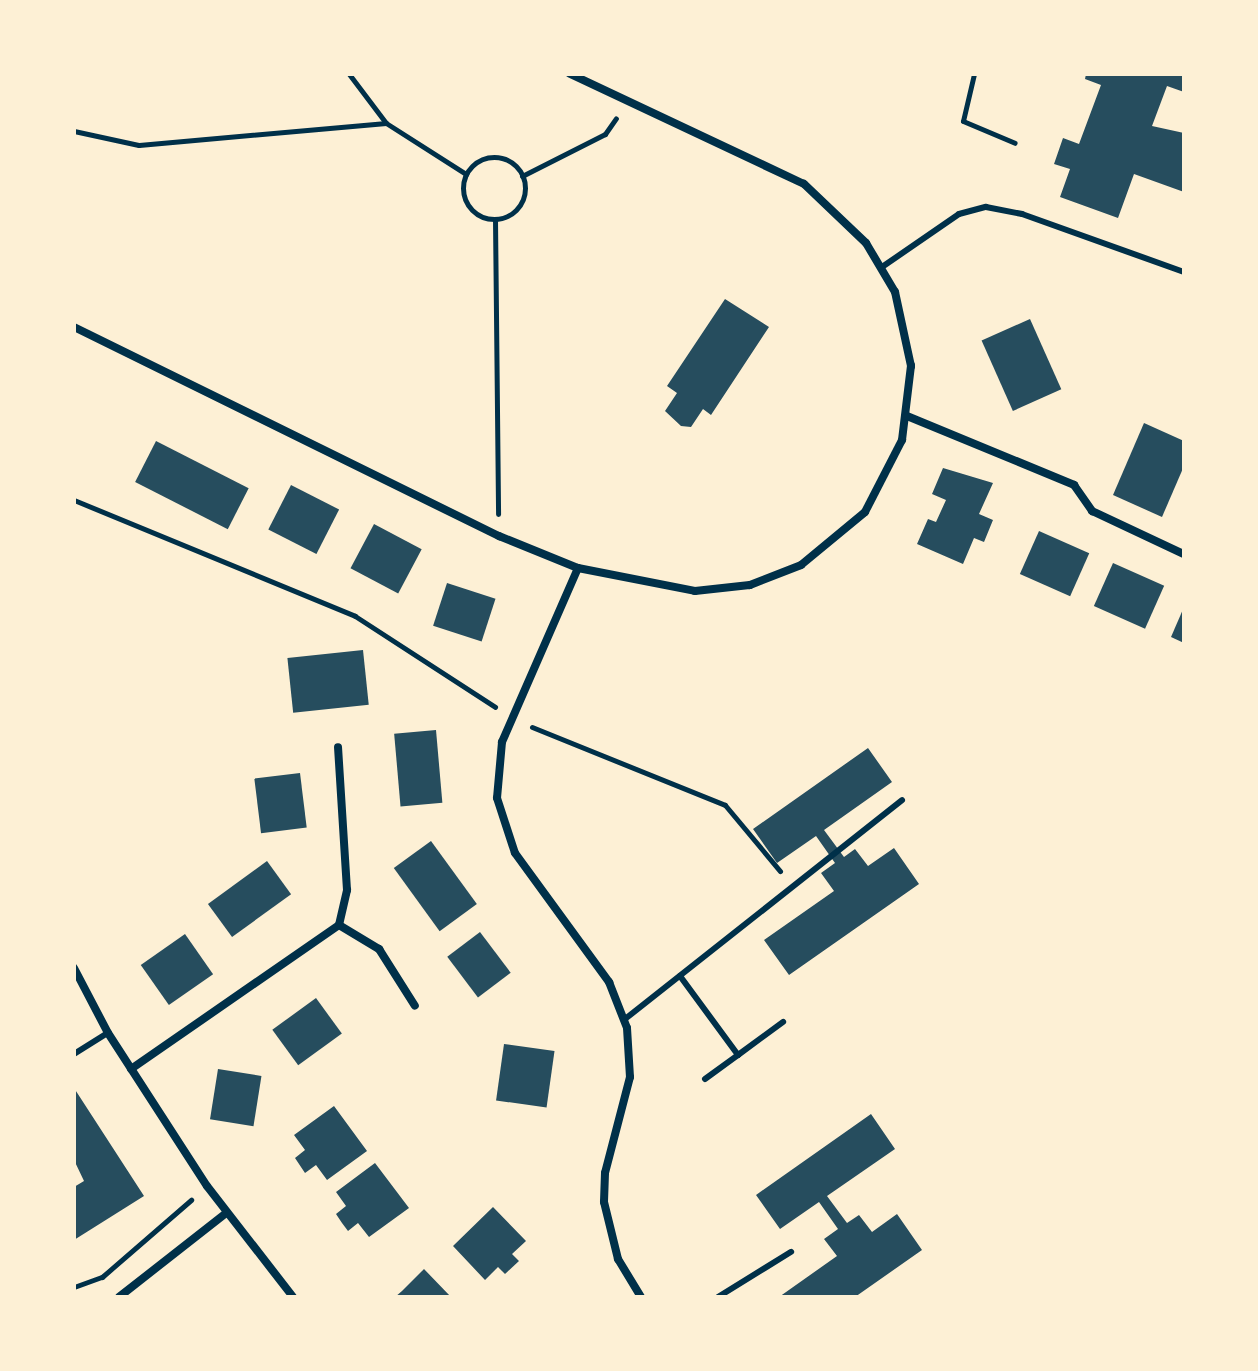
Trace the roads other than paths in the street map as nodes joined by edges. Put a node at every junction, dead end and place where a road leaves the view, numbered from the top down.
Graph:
1 (570, 74) edge
2 (882, 267) junction
3 (1184, 272) edge
4 (74, 327) edge
5 (907, 416) junction
6 (1184, 554) edge
7 (578, 568) junction
8 (338, 747) dead end
9 (902, 800) dead end
10 (339, 925) junction
11 (74, 968) edge
12 (680, 976) junction
13 (415, 1006) dead end
14 (625, 1019) junction
15 (783, 1022) dead end
16 (108, 1033) junction
17 (74, 1054) edge
18 (738, 1055) junction
19 (131, 1069) junction
20 (705, 1079) dead end
21 (226, 1213) junction
22 (791, 1252) dead end
23 (119, 1297) edge
24 (293, 1297) edge
25 (641, 1297) edge
26 (718, 1297) edge

1 - 2 street
2 - 3 lane
2 - 5 street
4 - 7 street
5 - 6 street
5 - 7 street
7 - 14 street
8 - 10 street
9 - 12 lane
10 - 13 street
10 - 19 street
11 - 16 street
12 - 14 lane
12 - 18 lane
14 - 25 street
15 - 18 lane
16 - 17 lane
16 - 19 street
18 - 20 lane
19 - 21 street
21 - 23 street
21 - 24 street
22 - 26 lane

